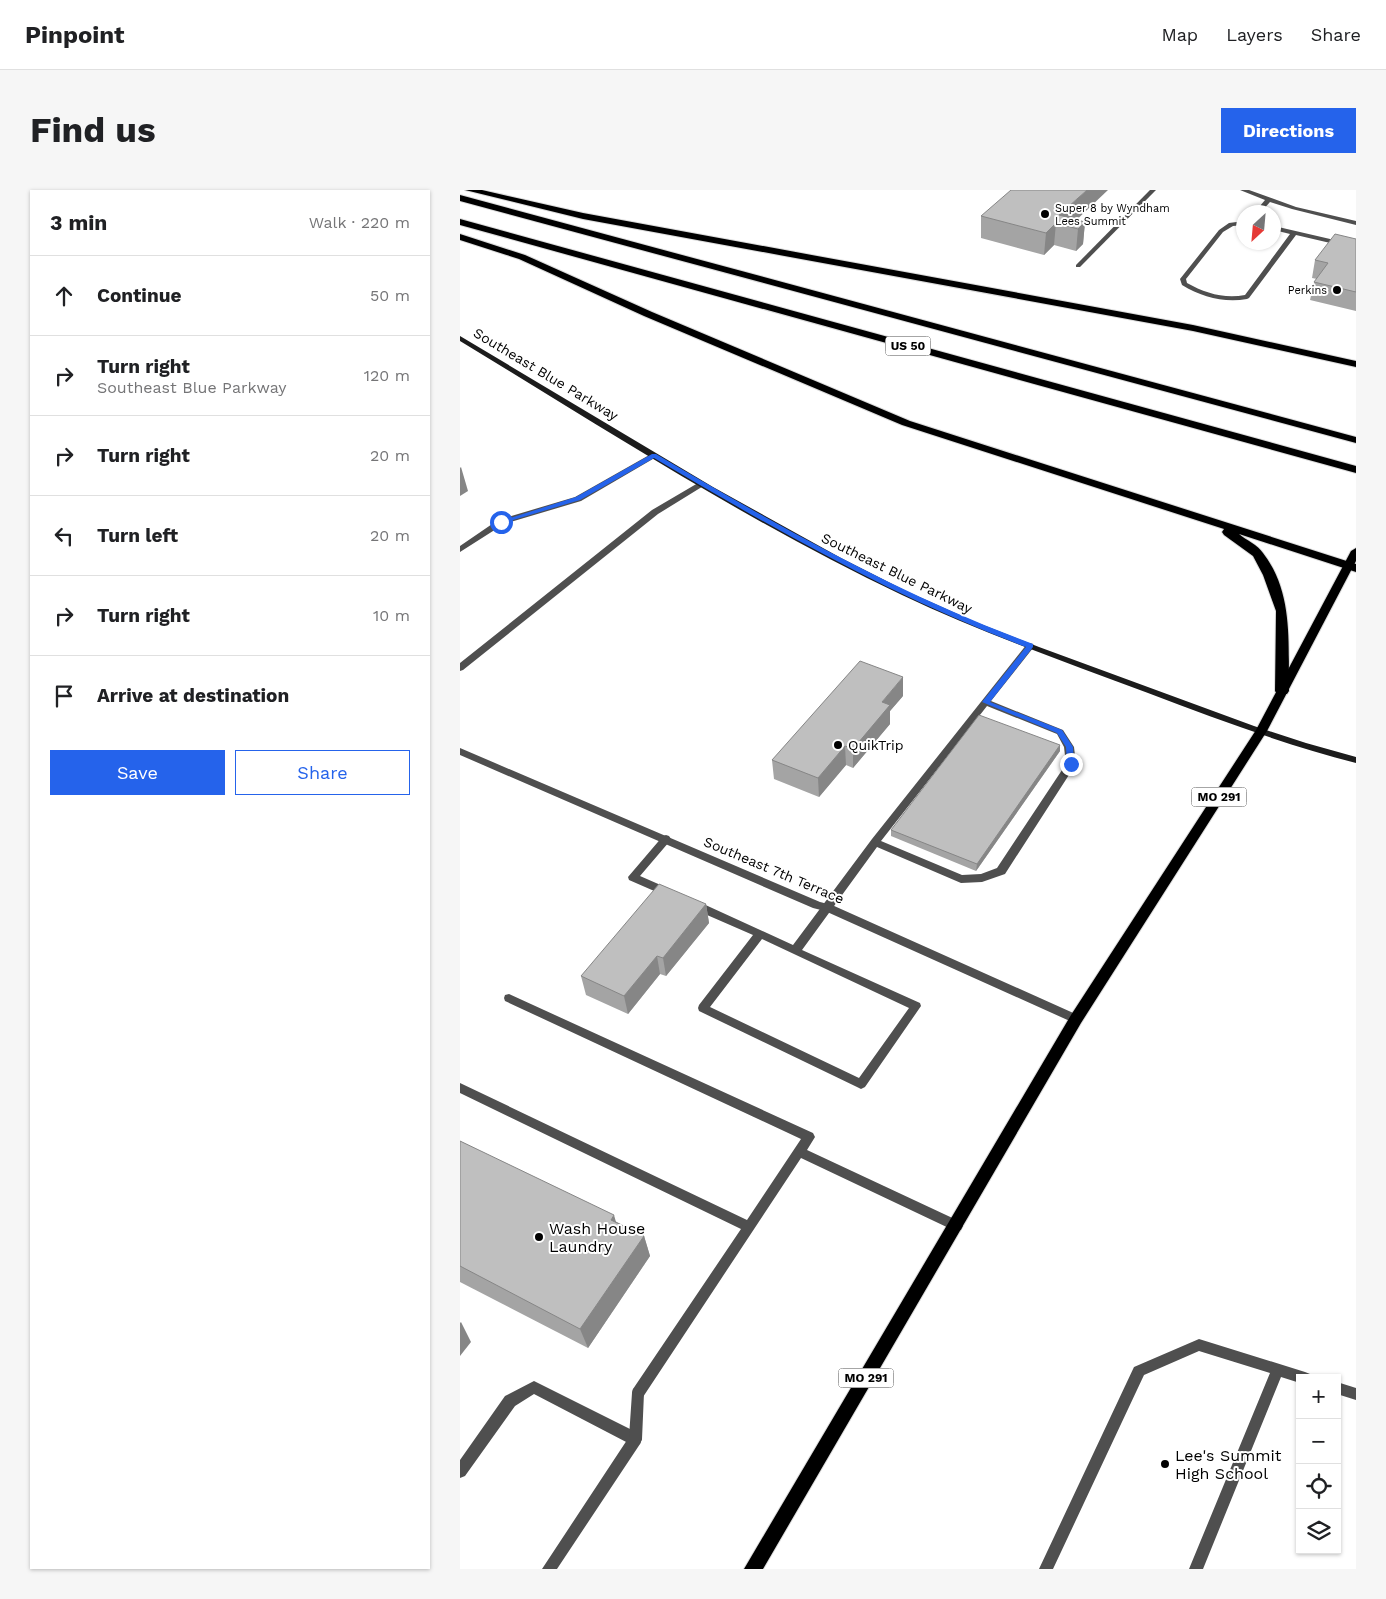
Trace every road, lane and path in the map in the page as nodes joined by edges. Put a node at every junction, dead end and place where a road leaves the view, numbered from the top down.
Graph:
1 (470, 190) edge
2 (1153, 190) edge
3 (1244, 190) edge
4 (460, 198) edge
5 (1270, 199) junction
6 (1264, 205) edge
7 (460, 222) edge
8 (1356, 223) edge
9 (1236, 224) edge
10 (1281, 230) edge
11 (1294, 233) junction
12 (460, 237) edge
13 (1356, 247) edge
14 (1078, 266) dead end
15 (460, 338) edge
16 (1356, 364) edge
17 (1356, 440) edge
18 (654, 456) junction
19 (1356, 470) edge
20 (701, 484) junction
21 (1217, 523) junction
22 (460, 550) edge
23 (1356, 551) edge
24 (1352, 567) edge
25 (1030, 646) junction
26 (460, 668) edge
27 (1282, 692) junction
28 (985, 702) junction
29 (1261, 732) junction
30 (460, 751) edge
31 (1356, 760) edge
32 (666, 839) junction
33 (875, 842) junction
34 (828, 908) junction
35 (760, 934) junction
36 (795, 951) junction
37 (509, 998) dead end
38 (1076, 1019) junction
39 (460, 1088) edge
40 (800, 1152) junction
41 (956, 1226) junction
42 (749, 1227) junction
43 (1278, 1369) junction
44 (1296, 1375) edge
45 (1341, 1389) edge
46 (1356, 1394) edge
47 (635, 1439) junction
48 (460, 1471) edge
49 (549, 1569) edge
50 (753, 1569) edge
51 (1046, 1569) edge
52 (1196, 1569) edge

1 - 16 highway
2 - 14 street
3 - 5 street
4 - 17 highway, US 50
5 - 6 street
5 - 8 street
7 - 19 highway, US 50
9 - 11 street
10 - 11 street
11 - 13 street
12 - 21 highway
15 - 18 street, Southeast Blue Parkway
18 - 20 street, Southeast Blue Parkway
18 - 22 street
20 - 25 street, Southeast Blue Parkway
20 - 26 street
21 - 24 highway
21 - 27 highway
23 - 24 main road
24 - 27 main road, MO 291
25 - 28 street
25 - 29 street, Southeast Blue Parkway
27 - 29 main road, MO 291
28 - 33 street
28 - 33 street
29 - 31 street, Southeast Blue Parkway
29 - 38 main road, MO 291
30 - 32 street, Southeast 7th Terrace
32 - 34 street, Southeast 7th Terrace
32 - 35 street
33 - 34 street
34 - 36 street
34 - 38 street, Southeast 7th Terrace
35 - 36 street
35 - 36 street
37 - 40 street
38 - 41 main road, MO 291
39 - 42 street
40 - 41 street
40 - 42 street
41 - 50 main road, MO 291
42 - 47 street
43 - 44 street
43 - 51 street
43 - 52 street
45 - 46 street
47 - 48 street
47 - 49 street

